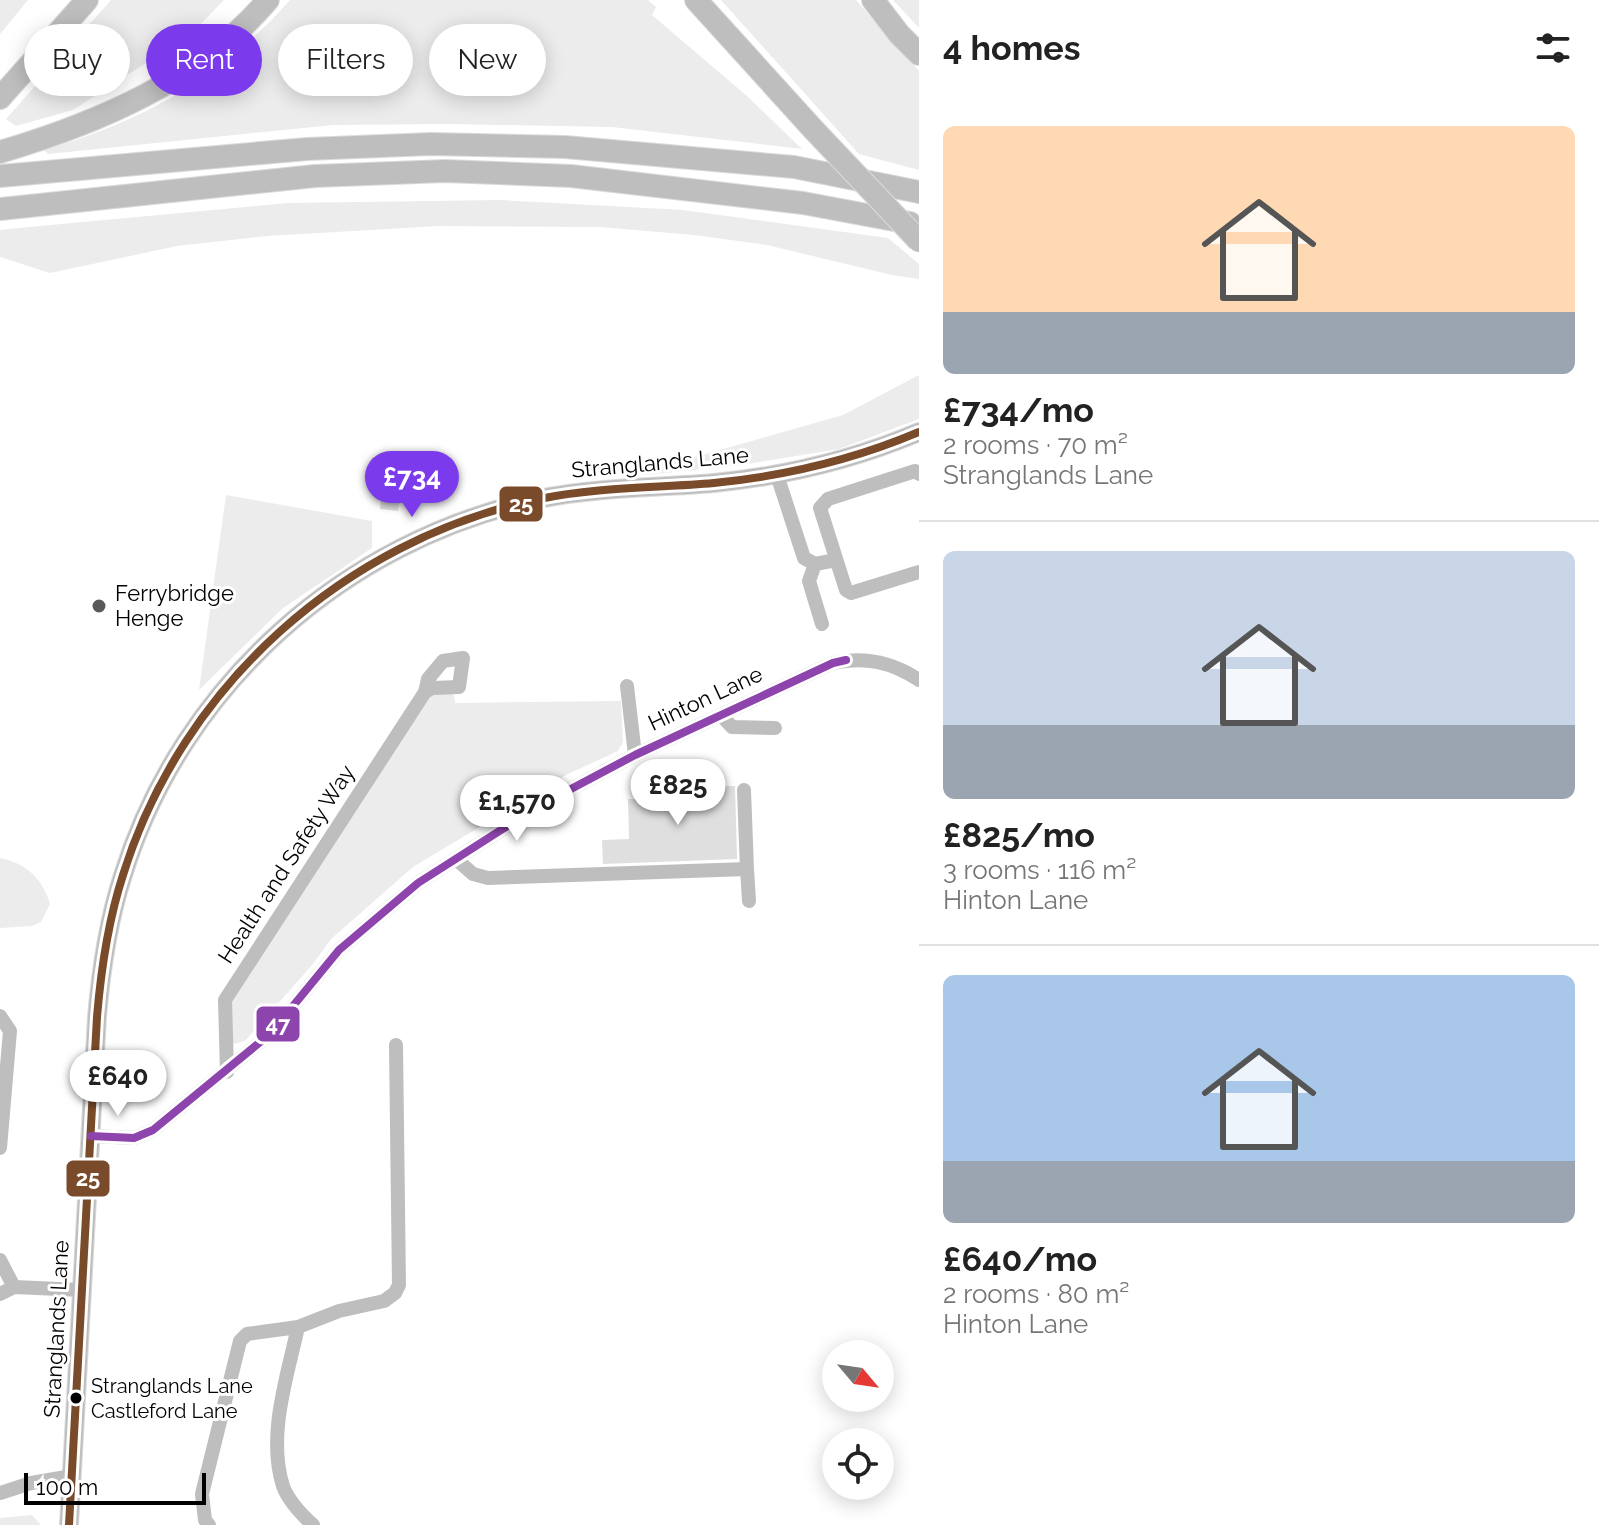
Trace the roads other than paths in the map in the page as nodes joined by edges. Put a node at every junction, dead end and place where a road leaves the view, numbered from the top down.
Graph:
1 (87, 0) edge
2 (268, 0) edge
3 (683, 0) edge
4 (696, 0) edge
5 (873, 0) edge
6 (729, 40) junction
7 (919, 54) edge
8 (0, 98) edge
9 (0, 152) edge
10 (0, 176) edge
11 (919, 192) edge
12 (0, 209) edge
13 (919, 225) edge
14 (919, 241) edge
15 (919, 432) edge
16 (919, 474) edge
17 (777, 475) junction
18 (836, 560) junction
19 (815, 564) junction
20 (919, 572) edge
21 (822, 624) dead end
22 (919, 680) edge
23 (627, 686) dead end
24 (425, 692) junction
25 (721, 715) junction
26 (775, 728) dead end
27 (635, 755) junction
28 (744, 790) dead end
29 (456, 859) junction
30 (747, 869) junction
31 (749, 901) dead end
32 (0, 1016) edge
33 (396, 1045) dead end
34 (227, 1072) junction
35 (91, 1136) junction
36 (0, 1148) edge
37 (0, 1260) edge
38 (7, 1290) edge
39 (82, 1290) junction
40 (298, 1327) junction
41 (72, 1476) junction
42 (0, 1493) edge
43 (69, 1525) edge
44 (209, 1525) edge
45 (313, 1525) edge

1 - 8 highway
2 - 9 highway
3 - 6 highway
4 - 6 highway
5 - 7 highway
6 - 14 highway, bridge
10 - 11 highway
12 - 13 highway
15 - 17 main road, Stranglands Lane
16 - 18 street
17 - 19 street
17 - 35 main road, Stranglands Lane
18 - 19 street
18 - 20 street
19 - 21 street
22 - 25 street, Hinton Lane
23 - 27 street
24 - 24 street, Health and Safety Way
24 - 34 street, Health and Safety Way
25 - 26 street
25 - 27 street, Hinton Lane
27 - 29 street, Hinton Lane
28 - 30 street
29 - 30 street
29 - 34 street, Hinton Lane
30 - 31 street
32 - 36 street
33 - 40 street
34 - 35 street, Hinton Lane
35 - 39 main road, Stranglands Lane
37 - 38 street
38 - 39 street
39 - 41 main road, Stranglands Lane
40 - 44 street
40 - 45 street
41 - 42 street
41 - 43 main road, Stranglands Lane

